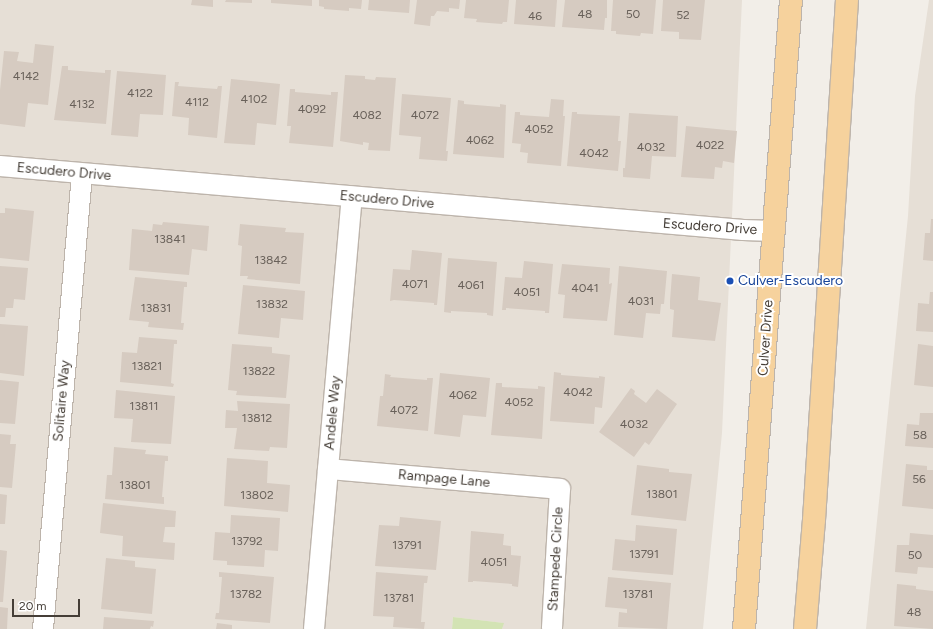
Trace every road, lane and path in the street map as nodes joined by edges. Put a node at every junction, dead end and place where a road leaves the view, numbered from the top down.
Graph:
1 (791, 0) edge
2 (847, 0) edge
3 (0, 166) edge
4 (82, 174) junction
5 (352, 197) junction
6 (774, 231) junction
7 (328, 469) junction
8 (560, 490) joint
9 (43, 629) edge
10 (314, 629) edge
11 (552, 629) edge
12 (744, 629) edge
13 (805, 629) edge

1 - 6 main road, Culver Drive
2 - 13 main road
3 - 4 street, Escudero Drive
4 - 5 street, Escudero Drive
4 - 9 street, Solitaire Way
5 - 6 street, Escudero Drive
5 - 7 street, Andele Way
6 - 12 main road, Culver Drive
7 - 8 street, Rampage Lane
7 - 10 street, Andele Way
8 - 11 street, Stampede Circle

